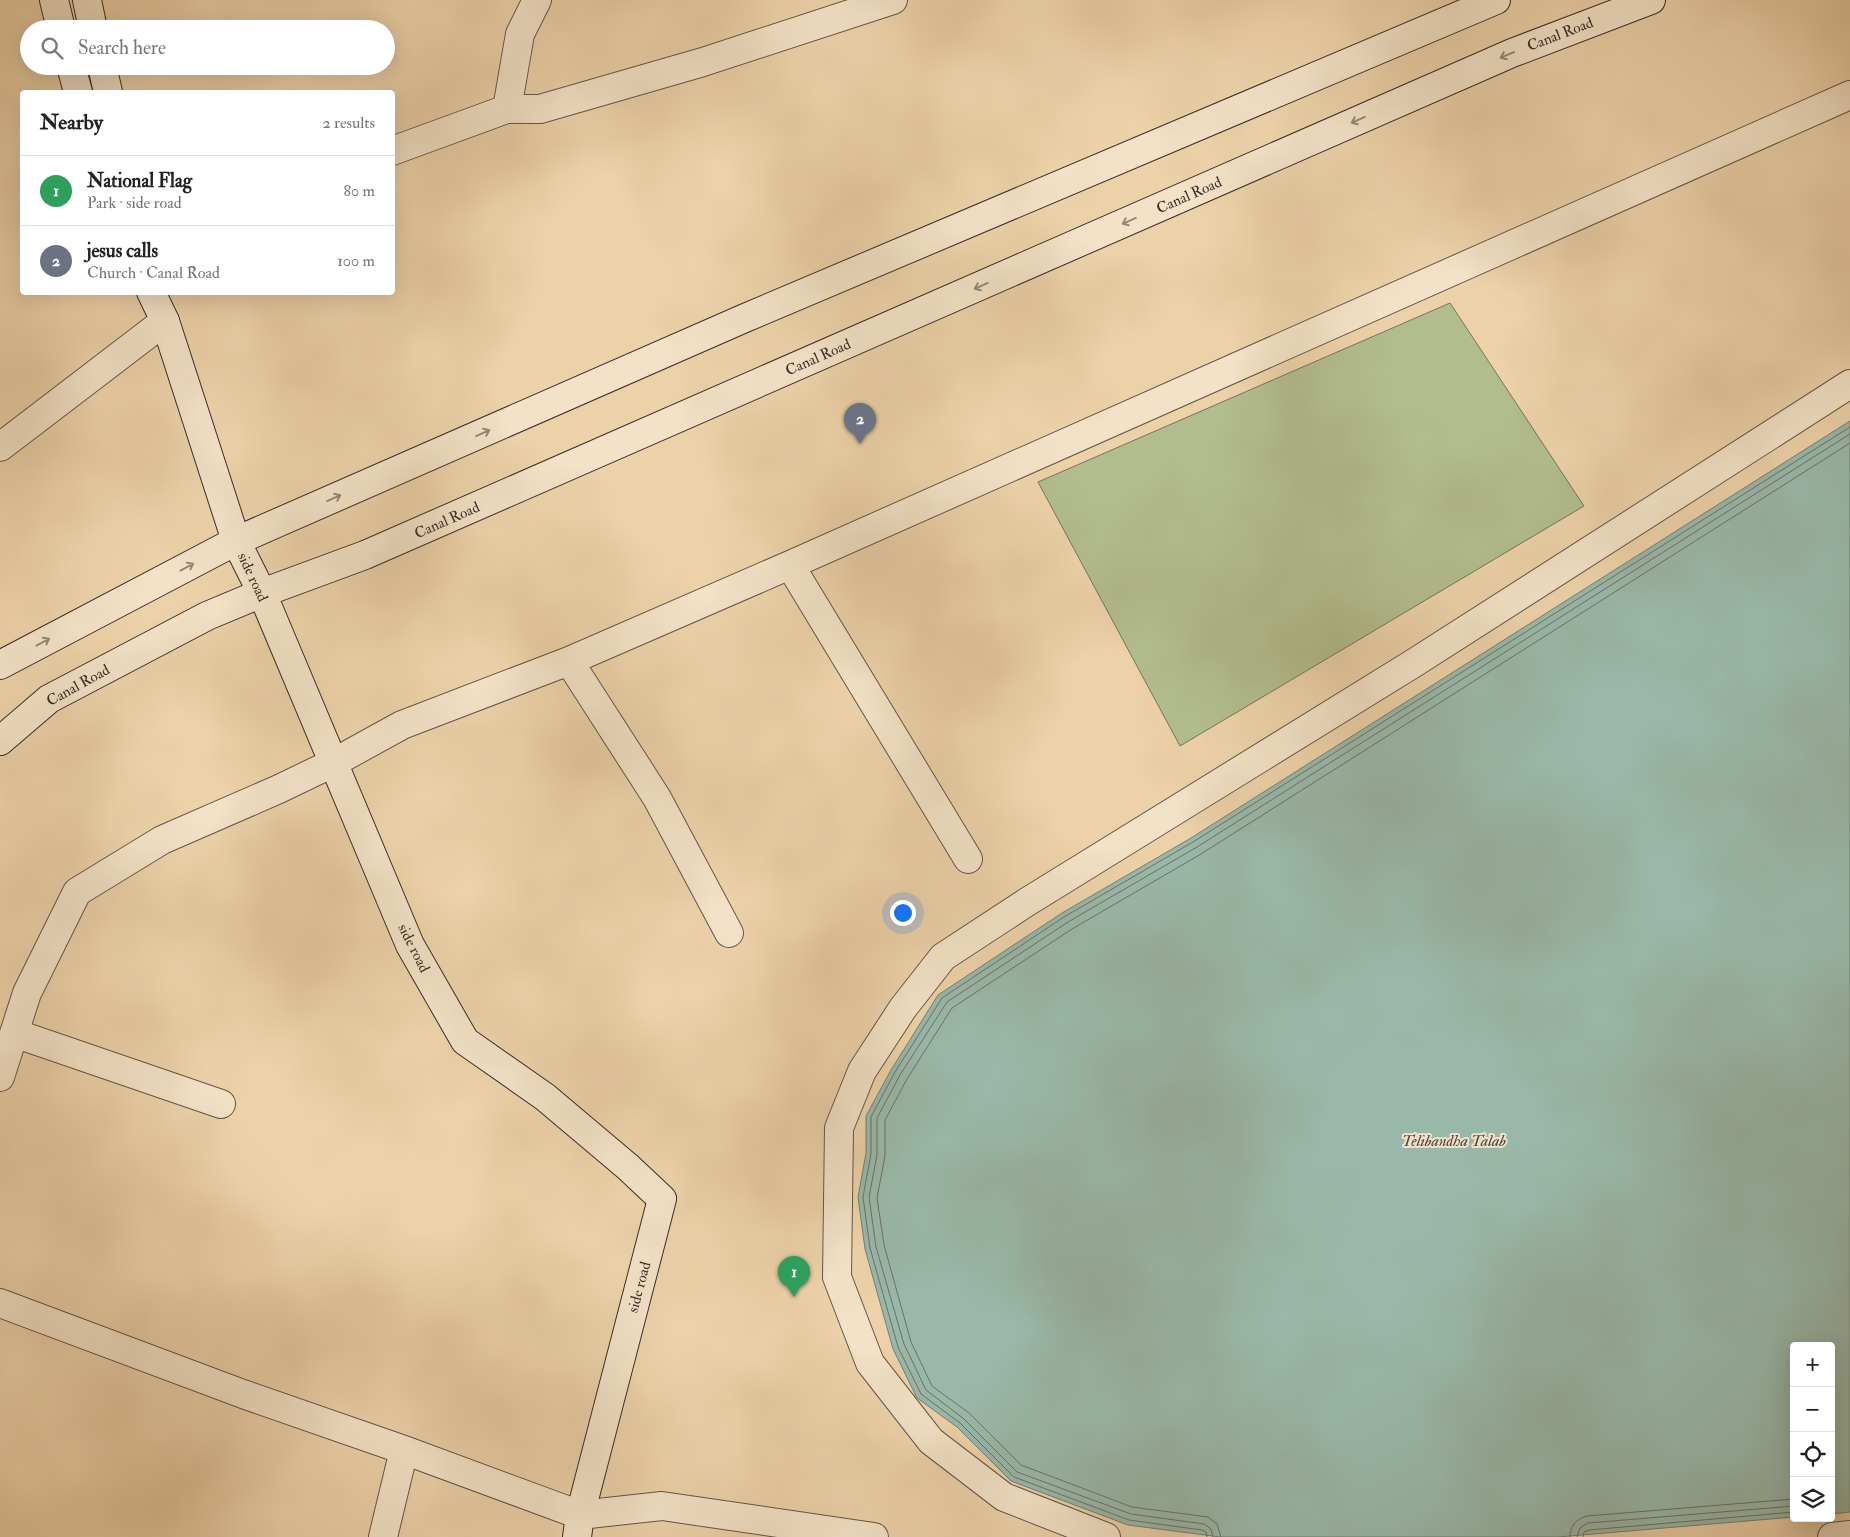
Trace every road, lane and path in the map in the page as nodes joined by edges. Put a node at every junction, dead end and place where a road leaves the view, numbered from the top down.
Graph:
1 (54, 0) edge
2 (86, 0) edge
3 (537, 0) edge
4 (894, 0) edge
5 (1496, 0) edge
6 (1650, 0) edge
7 (59, 20) edge
8 (91, 20) edge
9 (73, 75) edge
10 (104, 75) edge
11 (77, 90) edge
12 (108, 90) edge
13 (1850, 95) edge
14 (507, 109) junction
15 (395, 150) edge
16 (153, 295) edge
17 (166, 321) junction
18 (1850, 384) edge
19 (0, 447) edge
20 (236, 541) junction
21 (790, 565) junction
22 (262, 593) junction
23 (569, 661) junction
24 (0, 665) edge
25 (0, 741) edge
26 (333, 763) junction
27 (968, 859) dead end
28 (729, 933) dead end
29 (14, 1033) junction
30 (0, 1077) edge
31 (222, 1104) dead end
32 (0, 1302) edge
33 (404, 1450) junction
34 (578, 1526) edge
35 (1850, 1535) edge
36 (383, 1537) edge
37 (874, 1537) edge
38 (1106, 1537) edge
39 (1832, 1537) edge

1 - 7 street
2 - 8 street
3 - 14 street
4 - 14 street
20 -> 5 street
6 -> 22 street, Canal Road
9 - 11 street
10 - 12 street
13 - 21 street
14 - 15 street
16 - 17 street, side road
17 - 19 street
17 - 20 street, side road
18 - 38 street
20 - 22 street, side road
24 -> 20 street
21 - 23 street
21 - 27 street
22 - 25 street, Canal Road
22 - 26 street, side road
23 - 26 street
23 - 28 street
26 - 29 street
26 - 34 street, side road
29 - 30 street
29 - 31 street
32 - 33 street
33 - 34 street
33 - 36 street
34 - 37 street
35 - 39 street

